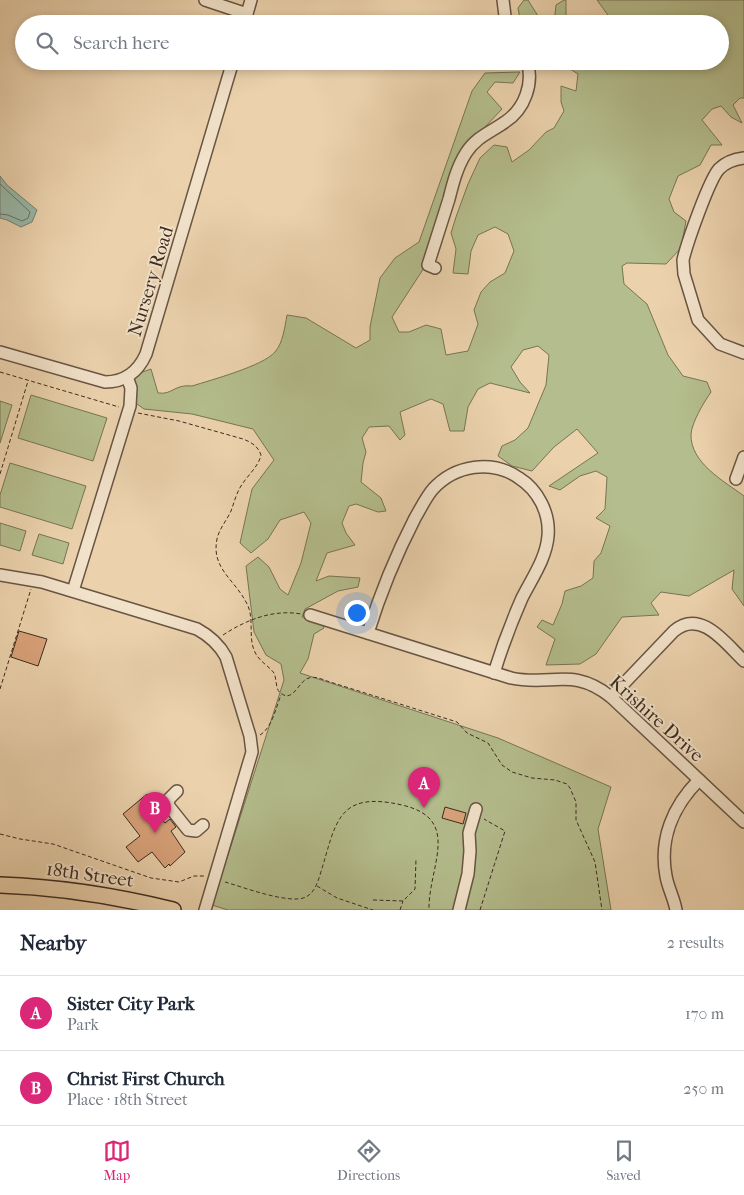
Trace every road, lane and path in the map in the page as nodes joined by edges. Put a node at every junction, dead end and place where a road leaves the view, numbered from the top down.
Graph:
1 (206, 0) edge
2 (251, 0) edge
3 (503, 0) edge
4 (238, 15) edge
5 (247, 15) edge
6 (505, 15) edge
7 (230, 70) edge
8 (529, 70) edge
9 (744, 158) edge
10 (435, 268) dead end
11 (0, 352) edge
12 (744, 353) edge
13 (127, 377) junction
14 (28, 380) dead end
15 (744, 457) edge
16 (0, 473) edge
17 (736, 479) dead end
18 (0, 575) edge
19 (31, 588) dead end
20 (73, 591) junction
21 (310, 615) joint
22 (218, 632) dead end
23 (368, 634) junction
24 (744, 661) edge
25 (494, 672) junction
26 (0, 689) edge
27 (281, 694) dead end
28 (611, 697) junction
29 (260, 737) dead end
30 (698, 780) junction
31 (177, 791) dead end
32 (475, 811) joint
33 (744, 822) edge
34 (203, 825) dead end
35 (0, 834) edge
36 (416, 859) dead end
37 (215, 879) junction
38 (0, 885) edge
39 (316, 885) junction
40 (373, 900) dead end
41 (403, 901) junction
42 (173, 910) edge
43 (205, 910) edge
44 (373, 910) edge
45 (400, 910) edge
46 (430, 910) edge
47 (459, 910) edge
48 (480, 910) edge
49 (676, 910) edge

1 - 4 street
2 - 5 street
3 - 6 street
7 - 13 street, Nursery Road
8 - 10 street
9 - 12 street
11 - 13 street
13 - 20 street
14 - 16 path
15 - 17 street
18 - 20 street
19 - 26 path
20 - 37 street
21 - 22 path
21 - 23 street, Krishire Drive
23 - 25 street, Krishire Drive
23 - 25 street
24 - 28 street
25 - 28 street, Krishire Drive
27 - 29 path
28 - 30 street, Krishire Drive
30 - 33 street
30 - 49 street, Krishire Drive
31 - 34 street
32 - 47 street
32 - 48 path
35 - 37 path
36 - 41 path
37 - 39 path
37 - 43 street
38 - 42 main road, 18th Street
39 - 44 path
39 - 46 path
40 - 41 path
41 - 45 path

